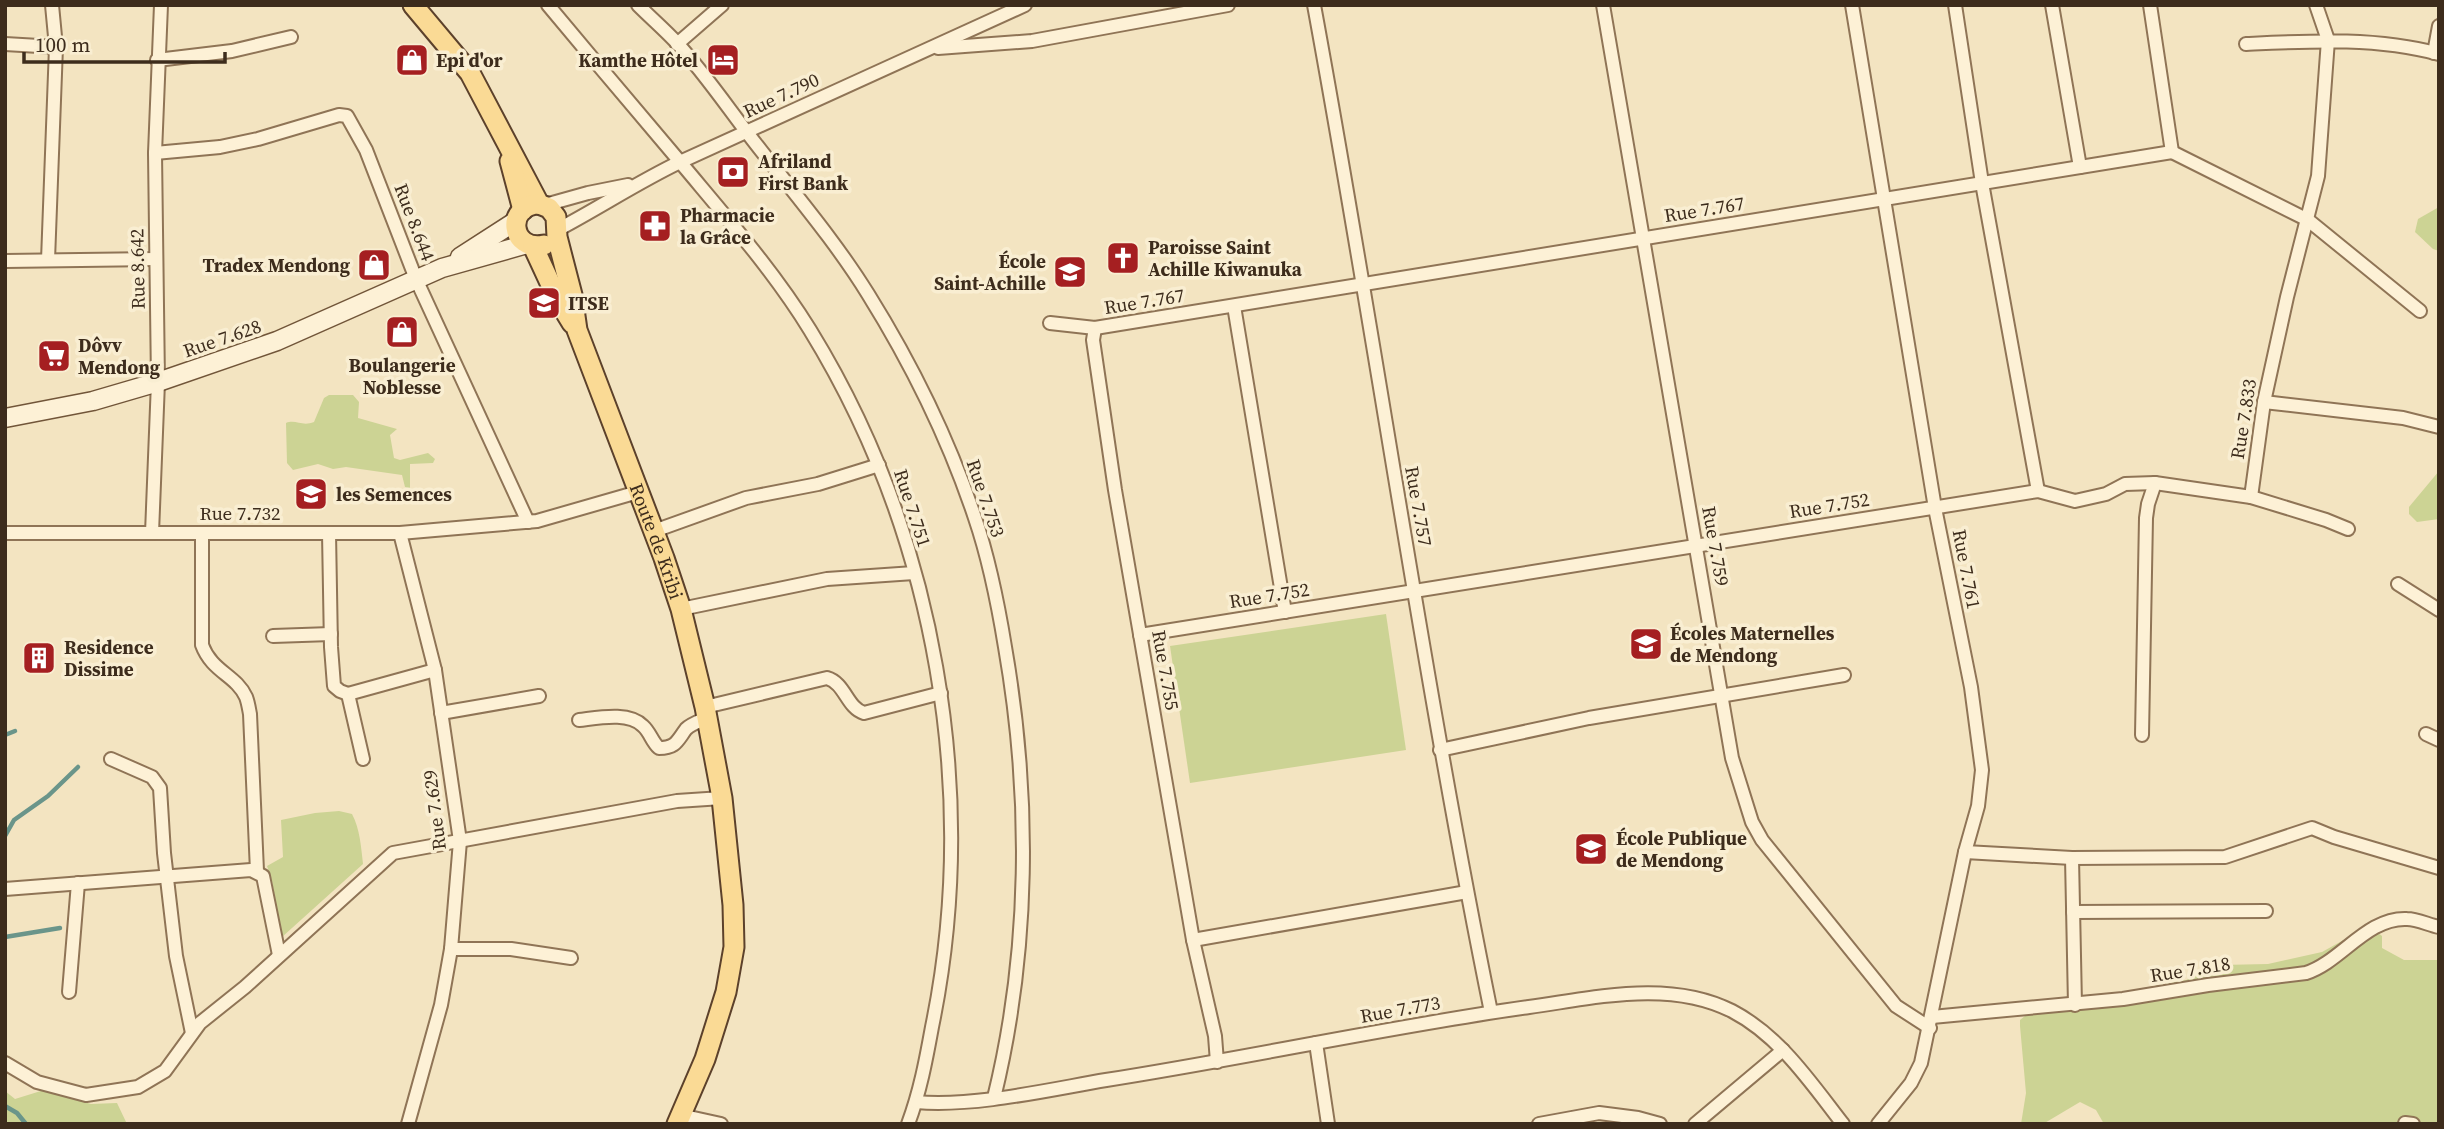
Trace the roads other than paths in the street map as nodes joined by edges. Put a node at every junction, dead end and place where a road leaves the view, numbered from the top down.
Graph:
1 (52, 5) edge
2 (160, 5) edge
3 (413, 5) edge
4 (548, 5) edge
5 (638, 5) edge
6 (722, 5) edge
7 (1025, 5) edge
8 (1228, 5) edge
9 (1314, 5) edge
10 (1603, 5) edge
11 (1852, 5) edge
12 (1955, 5) edge
13 (2052, 5) edge
14 (2150, 5) edge
15 (2316, 5) edge
16 (2439, 26) edge
17 (291, 37) dead end
18 (2328, 40) junction
19 (5, 44) edge
20 (677, 44) junction
21 (2246, 44) dead end
22 (55, 47) junction
23 (928, 49) junction
24 (2437, 54) edge
25 (157, 60) junction
26 (746, 132) junction
27 (155, 152) junction
28 (2172, 152) junction
29 (680, 162) junction
30 (2081, 167) junction
31 (1982, 183) junction
32 (635, 184) junction
33 (1885, 199) junction
34 (530, 210) junction
35 (2308, 220) junction
36 (557, 233) junction
37 (1642, 239) junction
38 (530, 245) junction
39 (156, 259) junction
40 (48, 260) junction
41 (5, 261) edge
42 (442, 268) junction
43 (416, 279) junction
44 (1364, 284) junction
45 (1234, 306) junction
46 (2420, 311) dead end
47 (1050, 323) dead end
48 (1095, 328) junction
49 (577, 330) junction
50 (159, 382) junction
51 (2264, 402) junction
52 (5, 418) edge
53 (2439, 427) edge
54 (879, 465) junction
55 (2155, 483) junction
56 (2038, 491) junction
57 (638, 492) junction
58 (2251, 497) junction
59 (1935, 508) junction
60 (528, 522) junction
61 (2348, 529) dead end
62 (654, 531) junction
63 (5, 533) edge
64 (152, 533) junction
65 (202, 533) junction
66 (329, 533) junction
67 (400, 533) junction
68 (1696, 545) junction
69 (914, 573) junction
70 (2398, 584) dead end
71 (1414, 591) junction
72 (681, 609) junction
73 (2439, 610) edge
74 (1285, 612) junction
75 (331, 634) junction
76 (1140, 635) junction
77 (273, 636) dead end
78 (435, 670) junction
79 (1844, 676) dead end
80 (941, 693) junction
81 (348, 694) junction
82 (1723, 694) junction
83 (539, 695) dead end
84 (441, 713) junction
85 (706, 713) junction
86 (579, 720) dead end
87 (2426, 734) dead end
88 (2142, 735) dead end
89 (2439, 740) edge
90 (1440, 750) junction
91 (111, 759) dead end
92 (363, 759) dead end
93 (722, 798) junction
94 (460, 841) junction
95 (1965, 852) junction
96 (2072, 858) junction
97 (2439, 868) edge
98 (257, 871) junction
99 (166, 876) junction
100 (78, 883) junction
101 (5, 889) edge
102 (1467, 892) junction
103 (2266, 911) dead end
104 (2073, 912) junction
105 (2439, 927) edge
106 (1193, 940) junction
107 (451, 949) junction
108 (279, 954) junction
109 (571, 958) dead end
110 (69, 992) dead end
111 (2075, 1005) junction
112 (1491, 1012) junction
113 (1931, 1022) junction
114 (192, 1032) junction
115 (1316, 1043) junction
116 (1783, 1050) junction
117 (1217, 1062) junction
118 (5, 1063) edge
119 (994, 1098) junction
120 (916, 1102) junction
121 (679, 1119) edge
122 (1547, 1123) edge
123 (408, 1124) edge
124 (720, 1124) edge
125 (908, 1124) edge
126 (1328, 1124) edge
127 (1660, 1124) edge
128 (1695, 1124) edge
129 (1843, 1124) edge
130 (1878, 1124) edge

1 - 22 street
2 - 25 street, Rue 8.642
3 - 34 main road, Route de Kribi
4 - 29 street, Rue 7.751
5 - 20 street, Rue 7.753
6 - 20 street
7 - 23 street, Rue 7.790
8 - 23 street
9 - 44 street, Rue 7.757
10 - 37 street, Rue 7.759
11 - 33 street, Rue 7.761
12 - 31 street
13 - 30 street
14 - 28 street
15 - 18 street, Rue 7.833
16 - 24 street
17 - 25 street
18 - 21 street
18 - 24 street
18 - 35 street, Rue 7.833
19 - 22 street
20 - 26 street, Rue 7.753
22 - 40 street
23 - 26 street, Rue 7.790
25 - 27 street, Rue 8.642
26 - 29 street, Rue 7.790
26 - 119 street, Rue 7.753
27 - 39 street, Rue 8.642
27 - 43 street, Rue 8.644
28 - 30 street, Rue 7.767
28 - 35 street
29 - 32 street, Rue 7.790
29 - 54 street, Rue 7.751
30 - 31 street, Rue 7.767
31 - 33 street, Rue 7.767
31 - 56 street
32 - 34 street
32 - 36 street, Rue 7.790
33 - 37 street, Rue 7.767
33 - 59 street, Rue 7.761
34 - 36 main road, Route de Kribi
34 - 38 main road
34 - 42 main road, Rue 7.628
35 - 46 street
35 - 51 street, Rue 7.833
36 - 38 main road
36 - 49 main road, Route de Kribi
37 - 44 street, Rue 7.767
37 - 68 street, Rue 7.759
38 - 42 main road, Rue 7.628
38 - 49 main road
39 - 40 street
39 - 50 street, Rue 8.642
40 - 41 street
42 - 43 main road, Rue 7.628
43 - 50 main road, Rue 7.628
43 - 60 street, Rue 8.644
44 - 45 street, Rue 7.767
44 - 71 street, Rue 7.757
45 - 48 street, Rue 7.767
45 - 74 street
47 - 48 street
48 - 76 street, Rue 7.755
49 - 57 main road, Route de Kribi
50 - 52 main road, Rue 7.628
50 - 64 street, Rue 8.642
51 - 53 street
51 - 58 street, Rue 7.833
54 - 62 street
54 - 69 street, Rue 7.751
55 - 56 street
55 - 58 street
55 - 88 street
56 - 59 street, Rue 7.752
57 - 60 street, Rue 7.732
57 - 62 main road, Route de Kribi
58 - 61 street
59 - 68 street, Rue 7.752
59 - 95 street, Rue 7.761
60 - 67 street, Rue 7.732
62 - 72 main road, Route de Kribi
63 - 64 street, Rue 7.732
64 - 65 street, Rue 7.732
65 - 66 street, Rue 7.732
65 - 98 street
66 - 67 street, Rue 7.732
66 - 75 street
67 - 78 street, Rue 7.629
68 - 71 street, Rue 7.752
68 - 82 street, Rue 7.759
69 - 72 street
69 - 80 street, Rue 7.751
70 - 73 street
71 - 74 street, Rue 7.752
71 - 90 street, Rue 7.757
72 - 85 main road, Route de Kribi
74 - 76 street, Rue 7.752
75 - 77 street
75 - 81 street
76 - 106 street, Rue 7.755
78 - 81 street
78 - 84 street, Rue 7.629
79 - 82 street
80 - 85 street
80 - 120 street, Rue 7.751
81 - 92 street
82 - 90 street
82 - 113 street, Rue 7.759
83 - 84 street
84 - 94 street, Rue 7.629
85 - 86 street
85 - 93 main road, Route de Kribi
87 - 89 street
90 - 102 street, Rue 7.757
91 - 99 street
93 - 94 street
93 - 121 main road, Route de Kribi
94 - 107 street, Rue 7.629
94 - 108 street
95 - 96 street
95 - 113 street, Rue 7.761
96 - 97 street
96 - 104 street
98 - 99 street
98 - 108 street
99 - 100 street
99 - 114 street
100 - 101 street
100 - 110 street
102 - 106 street
102 - 112 street, Rue 7.757
103 - 104 street
104 - 111 street
105 - 111 street, Rue 7.818
106 - 117 street, Rue 7.755
107 - 109 street
107 - 123 street, Rue 7.629
108 - 114 street
111 - 113 street, Rue 7.818
112 - 115 street, Rue 7.773
112 - 116 street, Rue 7.773
113 - 130 street, Rue 7.761
114 - 118 street
115 - 117 street, Rue 7.773
115 - 126 street
116 - 128 street
116 - 129 street, Rue 7.773
117 - 119 street, Rue 7.773
119 - 120 street, Rue 7.773
120 - 125 street, Rue 7.751
121 - 124 street
122 - 127 street

